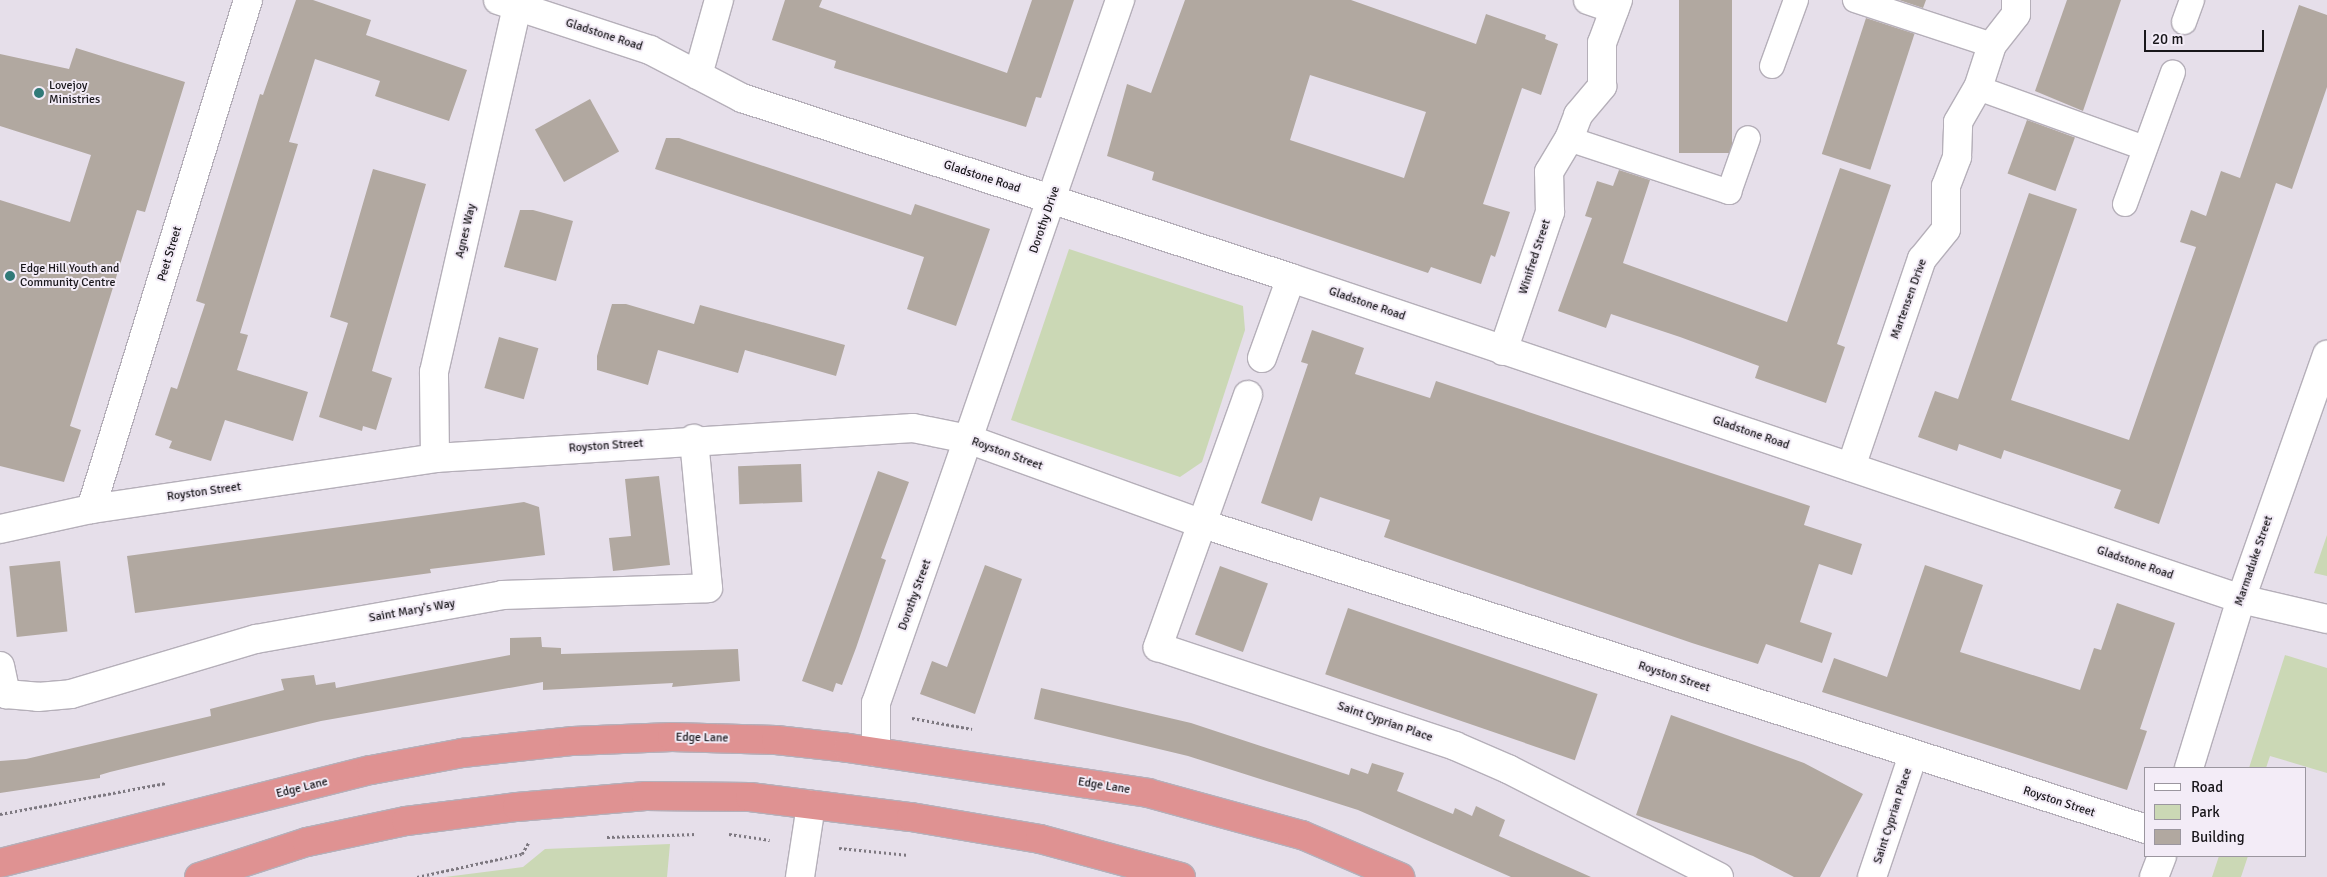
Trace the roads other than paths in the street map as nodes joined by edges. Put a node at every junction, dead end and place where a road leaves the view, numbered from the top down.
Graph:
1 (248, 0) edge
2 (719, 0) edge
3 (1120, 0) edge
4 (1588, 0) edge
5 (1796, 0) edge
6 (1855, 0) edge
7 (2016, 0) edge
8 (2192, 0) edge
9 (508, 3) edge
10 (1616, 4) edge
11 (2184, 22) dead end
12 (1992, 46) junction
13 (1772, 66) dead end
14 (2172, 72) dead end
15 (698, 75) junction
16 (1978, 88) junction
17 (1748, 138) dead end
18 (1570, 139) junction
19 (2145, 148) junction
20 (1052, 200) junction
21 (2125, 204) dead end
22 (1291, 278) junction
23 (1504, 351) junction
24 (2327, 356) edge
25 (1262, 358) dead end
26 (1248, 395) dead end
27 (694, 439) junction
28 (968, 439) junction
29 (435, 458) junction
30 (1851, 466) junction
31 (91, 509) junction
32 (1203, 524) junction
33 (0, 529) edge
34 (2241, 599) junction
35 (2327, 619) edge
36 (0, 666) edge
37 (876, 752) junction
38 (1913, 755) junction
39 (2189, 767) edge
40 (812, 805) junction
41 (2144, 828) edge
42 (2162, 857) edge
43 (0, 862) edge
44 (1145, 872) edge
45 (199, 877) edge
46 (800, 877) edge
47 (1180, 877) edge
48 (1400, 877) edge
49 (1719, 877) edge
50 (1872, 877) edge
51 (2154, 877) edge

1 - 31 street, Peet Street
2 - 15 street
3 - 20 street, Dorothy Drive
4 - 10 street
5 - 13 lane
6 - 12 lane
7 - 12 street, Martensen Drive
8 - 11 lane
9 - 15 street, Gladstone Road
9 - 29 street, Agnes Way
10 - 18 street, Winifred Street
12 - 16 street, Martensen Drive
14 - 19 lane
15 - 20 street, Gladstone Road
16 - 19 lane
16 - 30 street, Martensen Drive
17 - 18 lane
18 - 23 street, Winifred Street
19 - 21 lane
20 - 22 street, Gladstone Road
20 - 28 street, Dorothy Drive
22 - 23 street, Gladstone Road
22 - 25 street
23 - 30 street, Gladstone Road
24 - 34 street, Marmaduke Street
26 - 32 street
27 - 28 street, Royston Street
27 - 29 street, Royston Street
27 - 36 street, Saint Mary's Way
28 - 32 street, Royston Street
28 - 37 street, Dorothy Street
29 - 31 street, Royston Street
30 - 34 street, Gladstone Road
31 - 33 street, Royston Street
32 - 38 street, Royston Street
32 - 49 street, Saint Cyprian Place
34 - 35 street, Gladstone Road
34 - 39 street, Marmaduke Street
37 - 43 highway, Edge Lane
37 - 48 highway, Edge Lane
38 - 41 street, Royston Street
38 - 50 street, Saint Cyprian Place
40 - 44 highway
40 - 45 highway
40 - 46 street
42 - 51 street
44 - 47 highway

